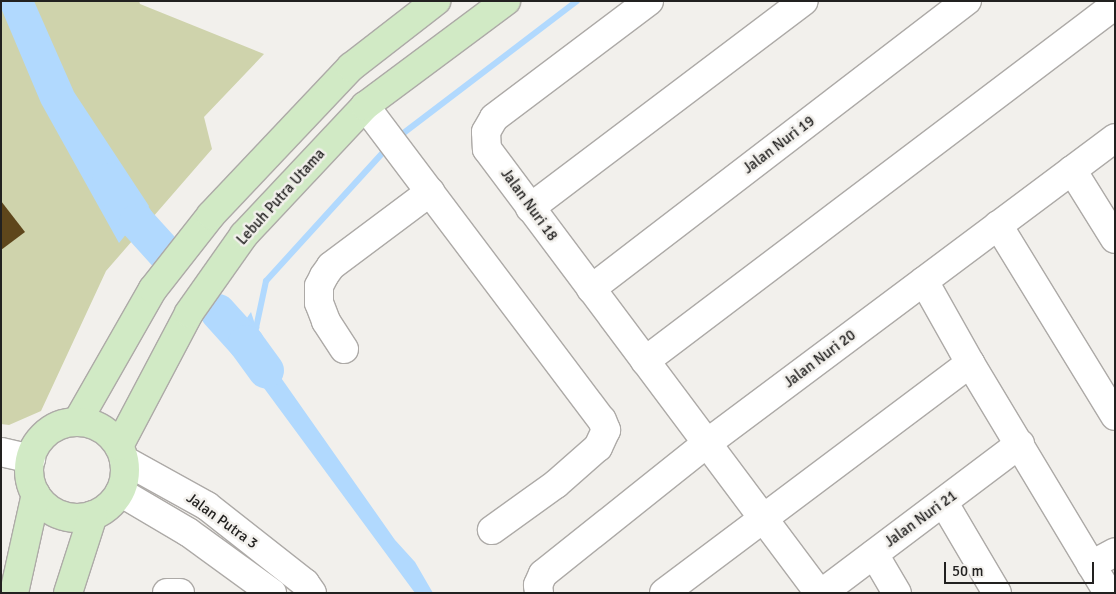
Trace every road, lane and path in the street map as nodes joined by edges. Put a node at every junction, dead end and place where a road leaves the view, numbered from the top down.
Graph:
1 (436, 1) edge
2 (506, 1) edge
3 (649, 1) edge
4 (804, 1) edge
5 (967, 1) edge
6 (1113, 6) edge
7 (366, 106) junction
8 (1115, 138) edge
9 (1072, 170) junction
10 (430, 192) junction
11 (530, 208) junction
12 (998, 225) junction
13 (1115, 239) edge
14 (924, 281) junction
15 (591, 288) junction
16 (344, 349) dead end
17 (645, 361) junction
18 (970, 363) junction
19 (1115, 416) edge
20 (77, 422) junction
21 (706, 444) junction
22 (1020, 444) junction
23 (1, 452) edge
24 (122, 453) junction
25 (30, 459) junction
26 (120, 492) junction
27 (36, 494) junction
28 (944, 502) junction
29 (93, 515) junction
30 (763, 519) junction
31 (492, 530) dead end
32 (1115, 552) edge
33 (874, 554) junction
34 (1091, 566) junction
35 (539, 592) edge
36 (14, 593) edge
37 (68, 593) edge
38 (272, 593) edge
39 (312, 593) edge
40 (664, 593) edge
41 (820, 593) edge
42 (897, 593) edge
43 (998, 593) edge
44 (1108, 593) edge

1 - 20 main road
2 - 7 main road, Lebuh Putra Utama
3 - 11 street, Jalan Nuri 18
4 - 11 street
5 - 15 street, Jalan Nuri 19
6 - 17 street
7 - 10 street
7 - 24 main road, Lebuh Putra Utama
8 - 9 street, Jalan Nuri 20
9 - 12 street, Jalan Nuri 20
9 - 13 street
10 - 16 street
10 - 31 street
11 - 15 street, Jalan Nuri 18
12 - 14 street, Jalan Nuri 20
12 - 19 street
14 - 18 street
14 - 21 street, Jalan Nuri 20
15 - 17 street, Jalan Nuri 18
17 - 21 street, Jalan Nuri 18
18 - 22 street
18 - 30 street
20 - 24 main road
20 - 25 main road
21 - 30 street, Jalan Nuri 18
21 - 35 street, Jalan Nuri 20
22 - 28 street, Jalan Nuri 21
22 - 34 street
23 - 25 street
24 - 26 main road
24 - 39 street, Jalan Putra 3
25 - 27 main road
26 - 29 main road
26 - 38 street, Jalan Putra 3
27 - 29 main road
27 - 36 main road
28 - 33 street, Jalan Nuri 21
28 - 43 street
29 - 37 main road
30 - 40 street
30 - 41 street, Jalan Nuri 18
32 - 34 street
33 - 41 street, Jalan Nuri 21
33 - 42 street
34 - 44 street

